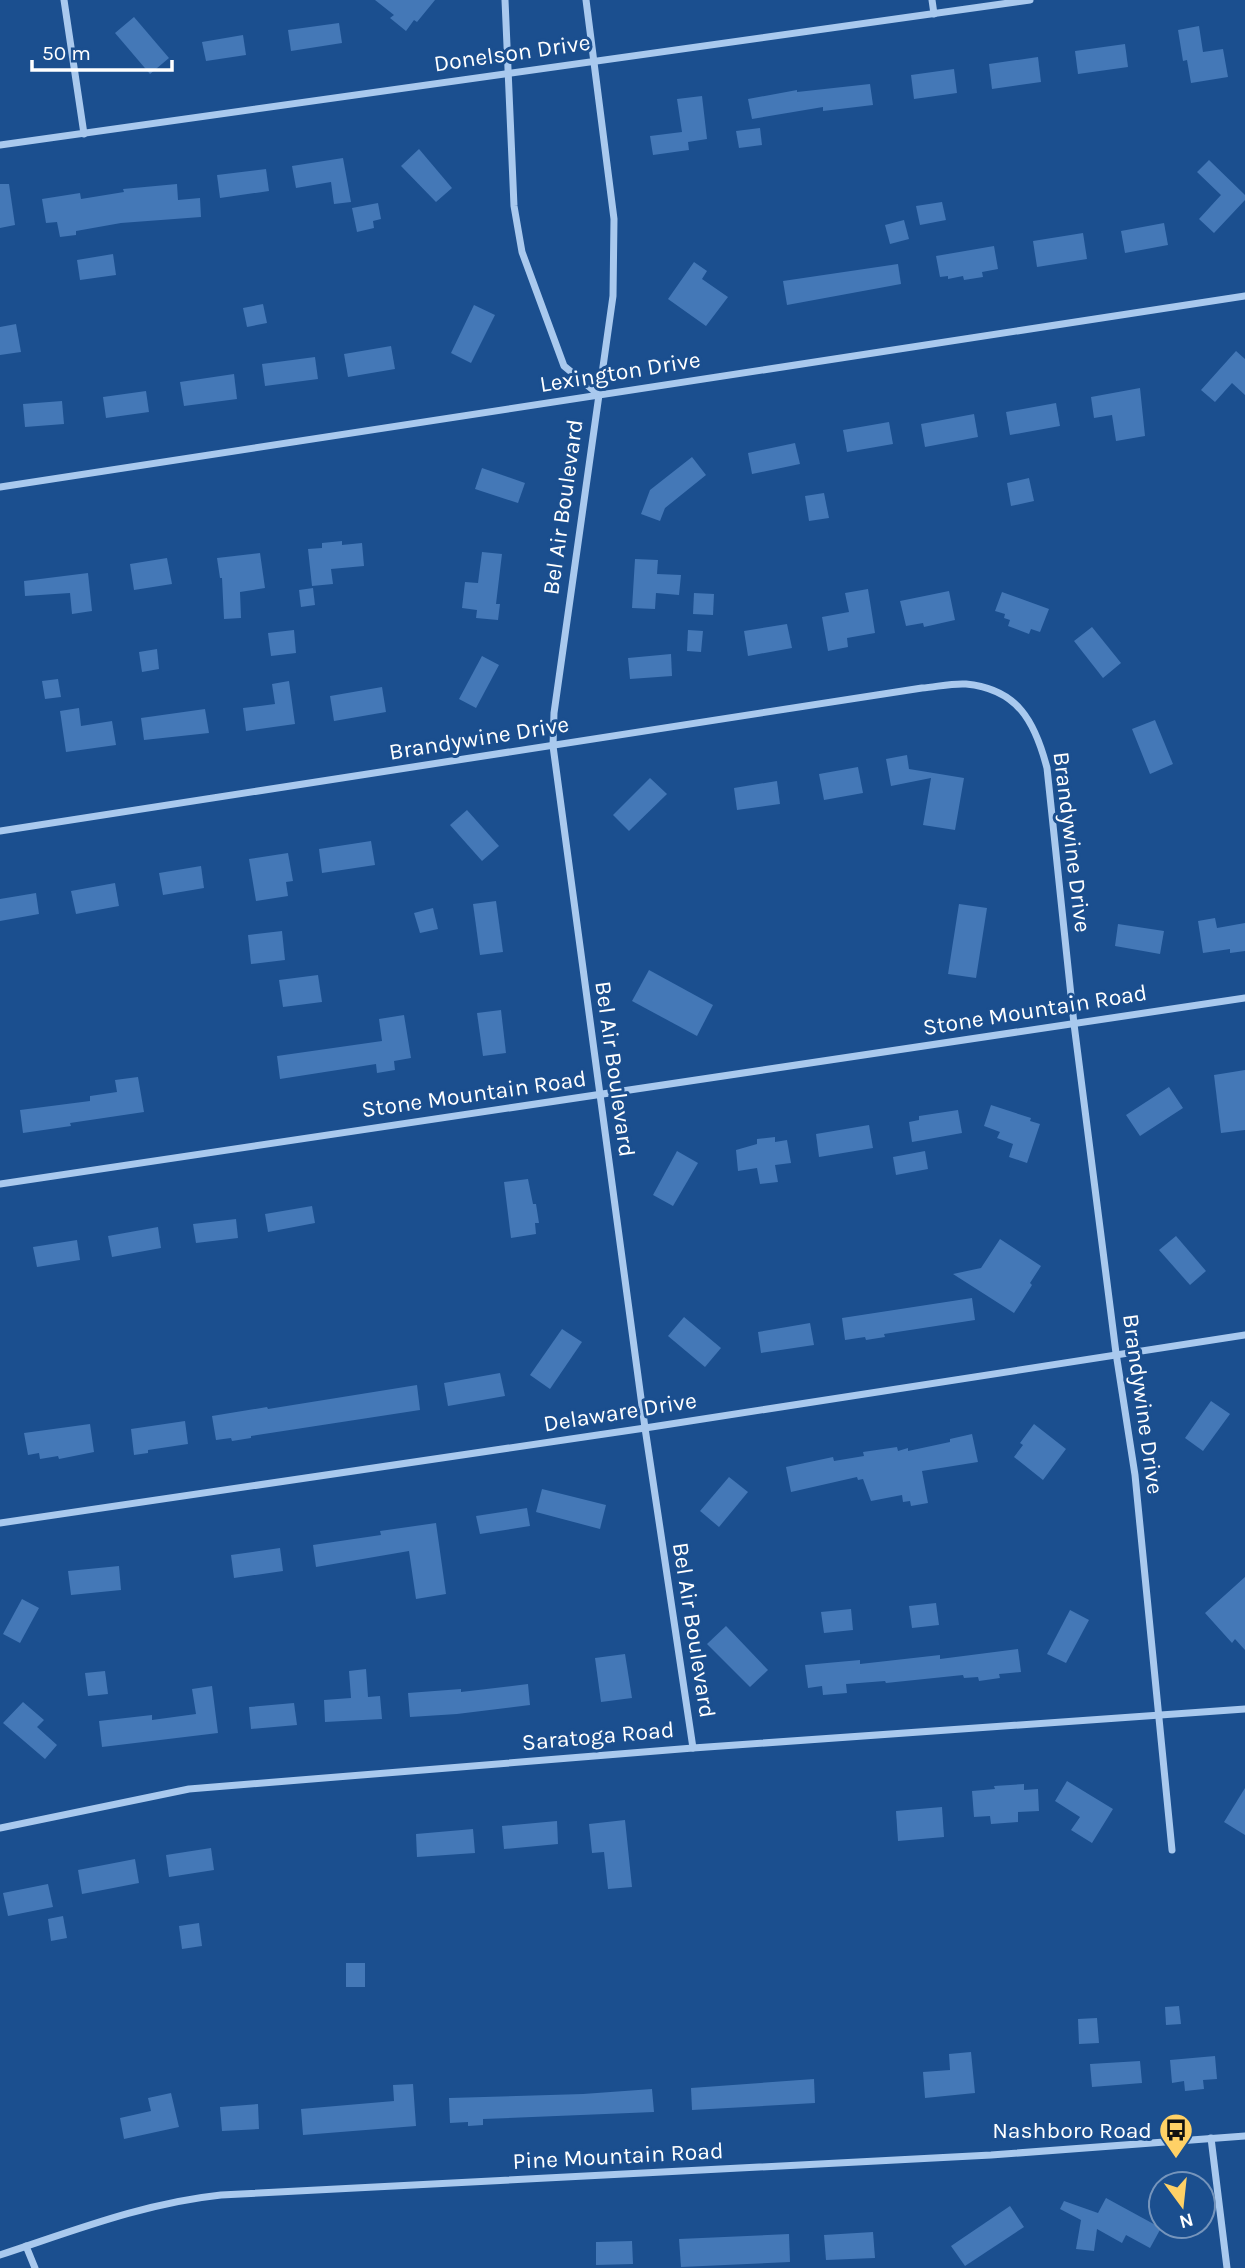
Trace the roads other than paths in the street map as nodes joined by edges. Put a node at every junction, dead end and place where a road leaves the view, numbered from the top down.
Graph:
1 (64, 0) edge
2 (505, 0) edge
3 (586, 0) edge
4 (932, 0) edge
5 (1030, 0) edge
6 (934, 14) junction
7 (594, 61) junction
8 (507, 74) junction
9 (83, 134) junction
10 (0, 145) edge
11 (1245, 296) edge
12 (598, 394) junction
13 (0, 487) edge
14 (553, 746) junction
15 (0, 831) edge
16 (1245, 998) edge
17 (1074, 1024) junction
18 (599, 1095) junction
19 (0, 1184) edge
20 (1245, 1335) edge
21 (1116, 1353) junction
22 (645, 1428) junction
23 (0, 1523) edge
24 (1245, 1709) edge
25 (1161, 1715) junction
26 (693, 1748) junction
27 (0, 1828) edge
28 (1172, 1850) dead end
29 (1245, 2136) edge
30 (1211, 2138) junction
31 (26, 2246) junction
32 (0, 2255) edge
33 (35, 2268) edge
34 (1227, 2268) edge

1 - 9 street
2 - 8 street
3 - 7 street, Bel Air Boulevard
4 - 6 street
5 - 6 street, Donelson Drive
6 - 7 street, Donelson Drive
7 - 8 street, Donelson Drive
7 - 12 street, Bel Air Boulevard
8 - 9 street, Donelson Drive
8 - 12 street
9 - 10 street, Donelson Drive
11 - 12 street, Lexington Drive
12 - 13 street, Lexington Drive
12 - 14 street, Bel Air Boulevard
14 - 15 street, Brandywine Drive
14 - 17 street, Brandywine Drive
14 - 18 street, Bel Air Boulevard
16 - 17 street, Stone Mountain Road
17 - 18 street, Stone Mountain Road
17 - 21 street, Brandywine Drive
18 - 19 street, Stone Mountain Road
18 - 22 street, Bel Air Boulevard
20 - 21 street, Delaware Drive
21 - 22 street, Delaware Drive
21 - 25 street, Brandywine Drive
22 - 23 street, Delaware Drive
22 - 26 street, Bel Air Boulevard
24 - 25 street, Saratoga Road
25 - 26 street, Saratoga Road
25 - 28 street, Brandywine Drive
26 - 27 street, Saratoga Road
29 - 30 street, Pine Mountain Road
30 - 31 street, Pine Mountain Road
30 - 34 street
31 - 32 street, Pine Mountain Road
31 - 33 street

